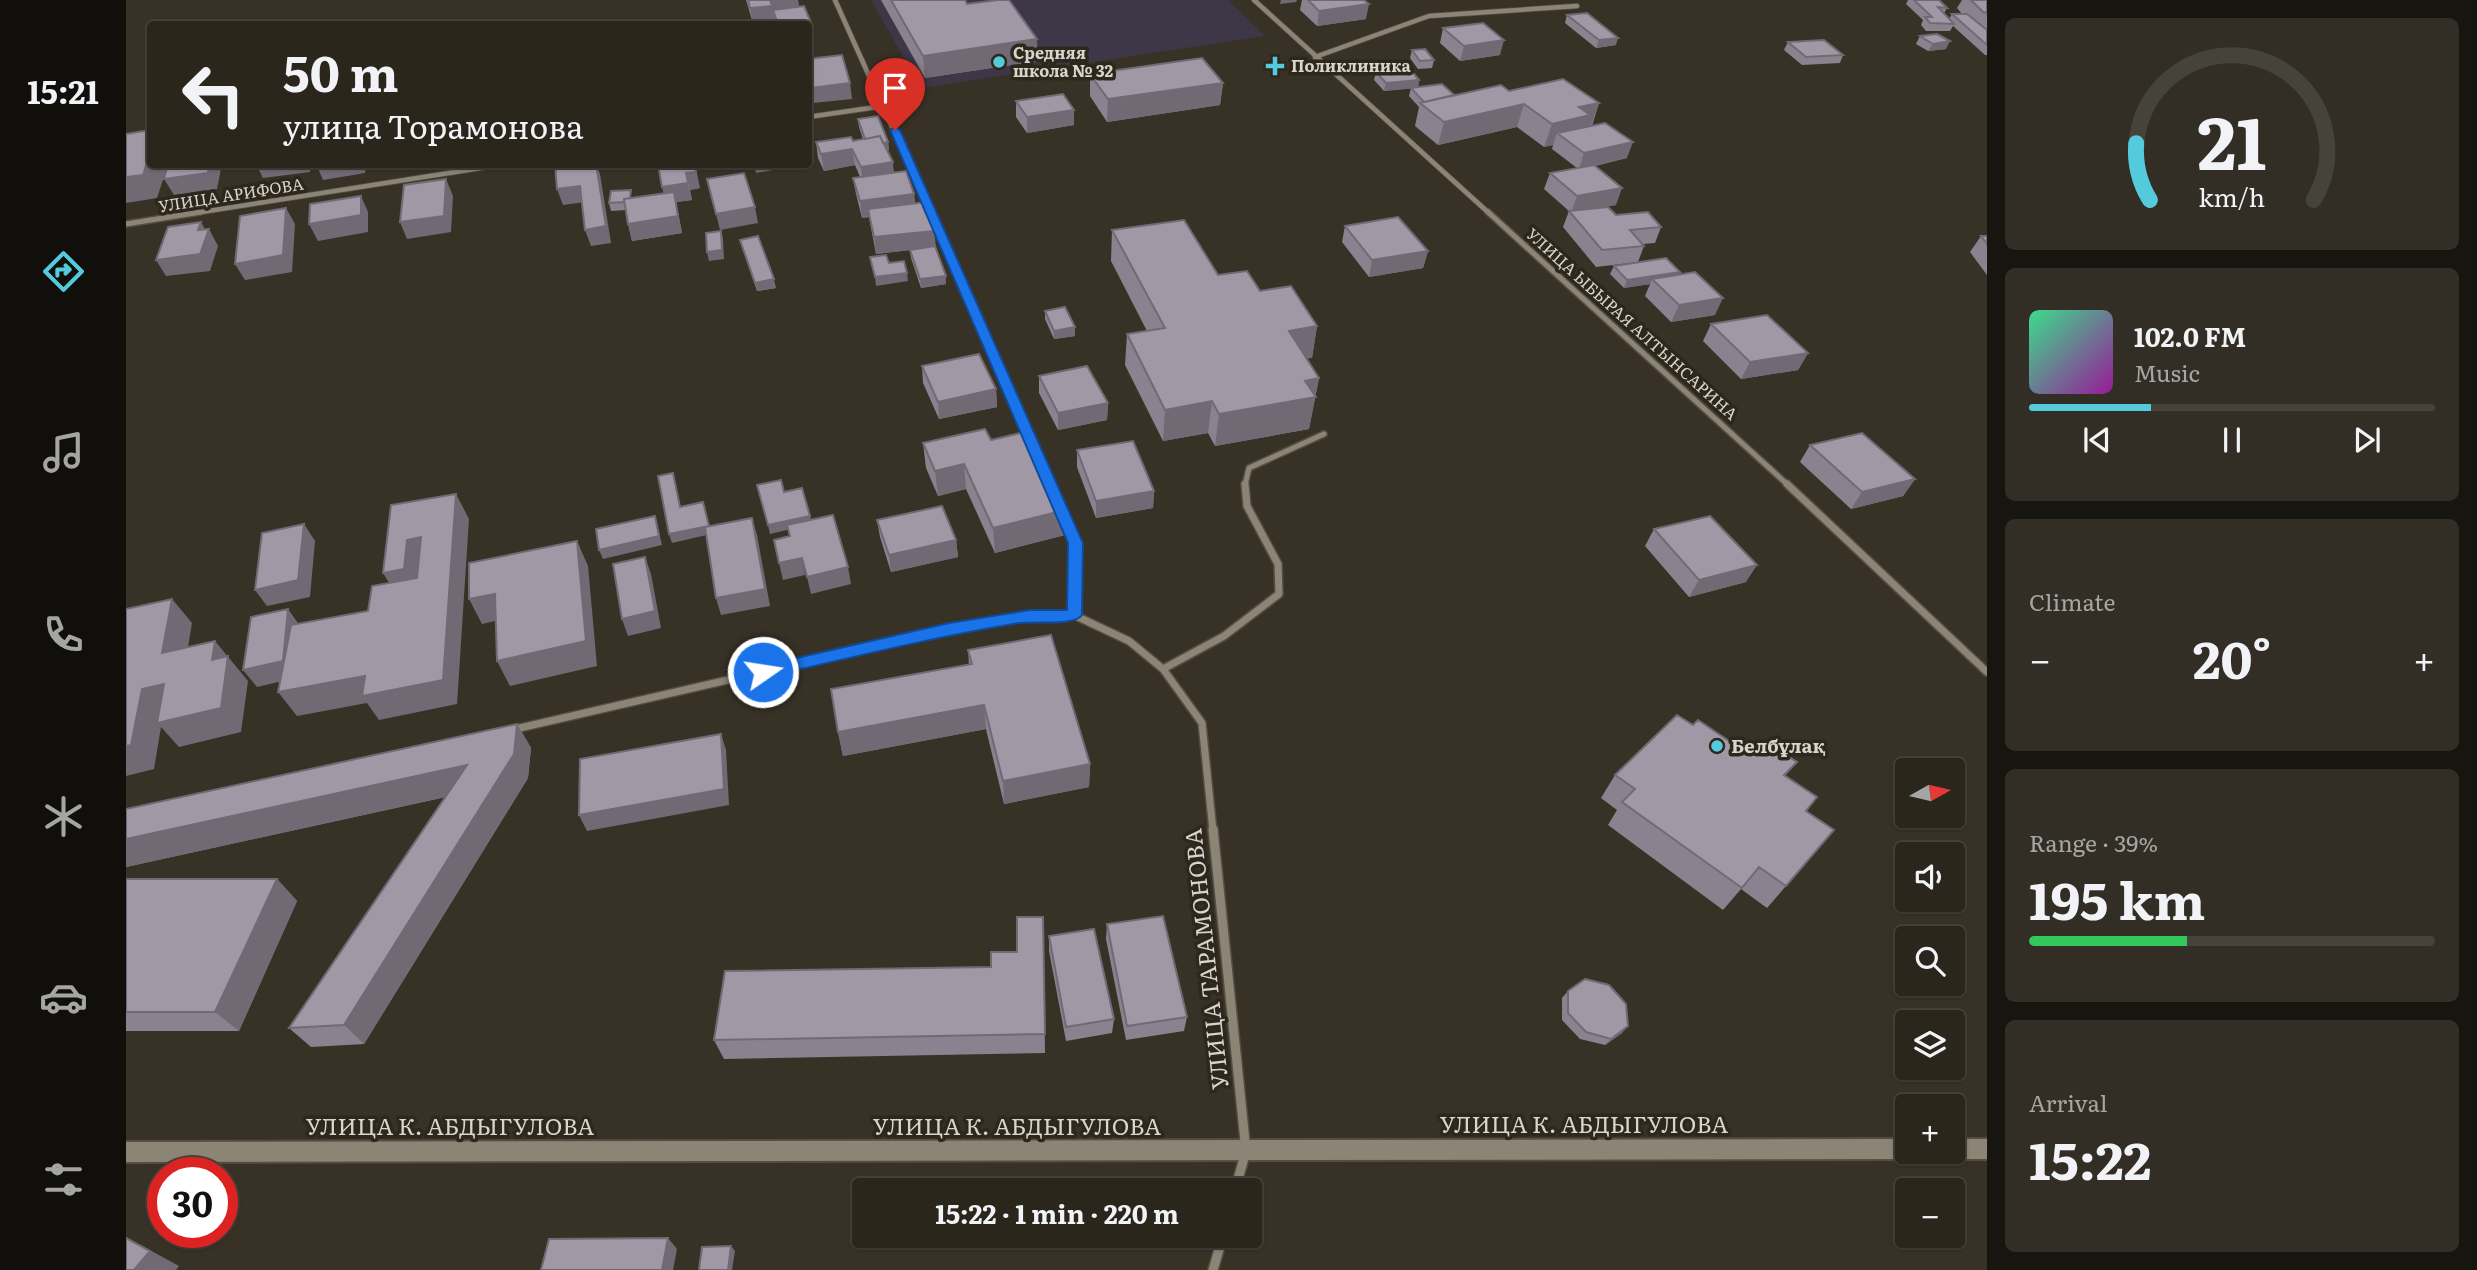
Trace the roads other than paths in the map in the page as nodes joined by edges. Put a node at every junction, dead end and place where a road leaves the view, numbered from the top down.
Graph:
1 (835, 0) edge
2 (1254, 0) edge
3 (1577, 6) dead end
4 (1315, 57) junction
5 (884, 106) junction
6 (812, 116) edge
7 (481, 168) edge
8 (126, 224) edge
9 (1324, 434) dead end
10 (1043, 468) edge
11 (1059, 505) edge
12 (1074, 615) junction
13 (1163, 669) junction
14 (1987, 673) edge
15 (504, 732) edge
16 (1895, 1149) edge
17 (1965, 1149) edge
18 (1987, 1149) edge
19 (1246, 1151) junction
20 (126, 1152) edge
21 (1238, 1178) edge
22 (1219, 1248) edge
23 (1213, 1270) edge

1 - 5 street
2 - 4 street, УЛИЦА ЫБЫРАЯ АЛТЫНСАРИНА
3 - 4 street
4 - 14 street, УЛИЦА ЫБЫРАЯ АЛТЫНСАРИНА
5 - 6 street
5 - 10 street
7 - 8 street, УЛИЦА АРИФОВА
9 - 13 street
11 - 12 street
12 - 13 street
12 - 15 street
13 - 19 street, УЛИЦА ТАРАМОНОВА
16 - 19 street, УЛИЦА К. АБДЫГУЛОВА
17 - 18 street
19 - 20 street, УЛИЦА К. АБДЫГУЛОВА
19 - 21 street, УЛИЦА ТАРАМОНОВА
22 - 23 street

